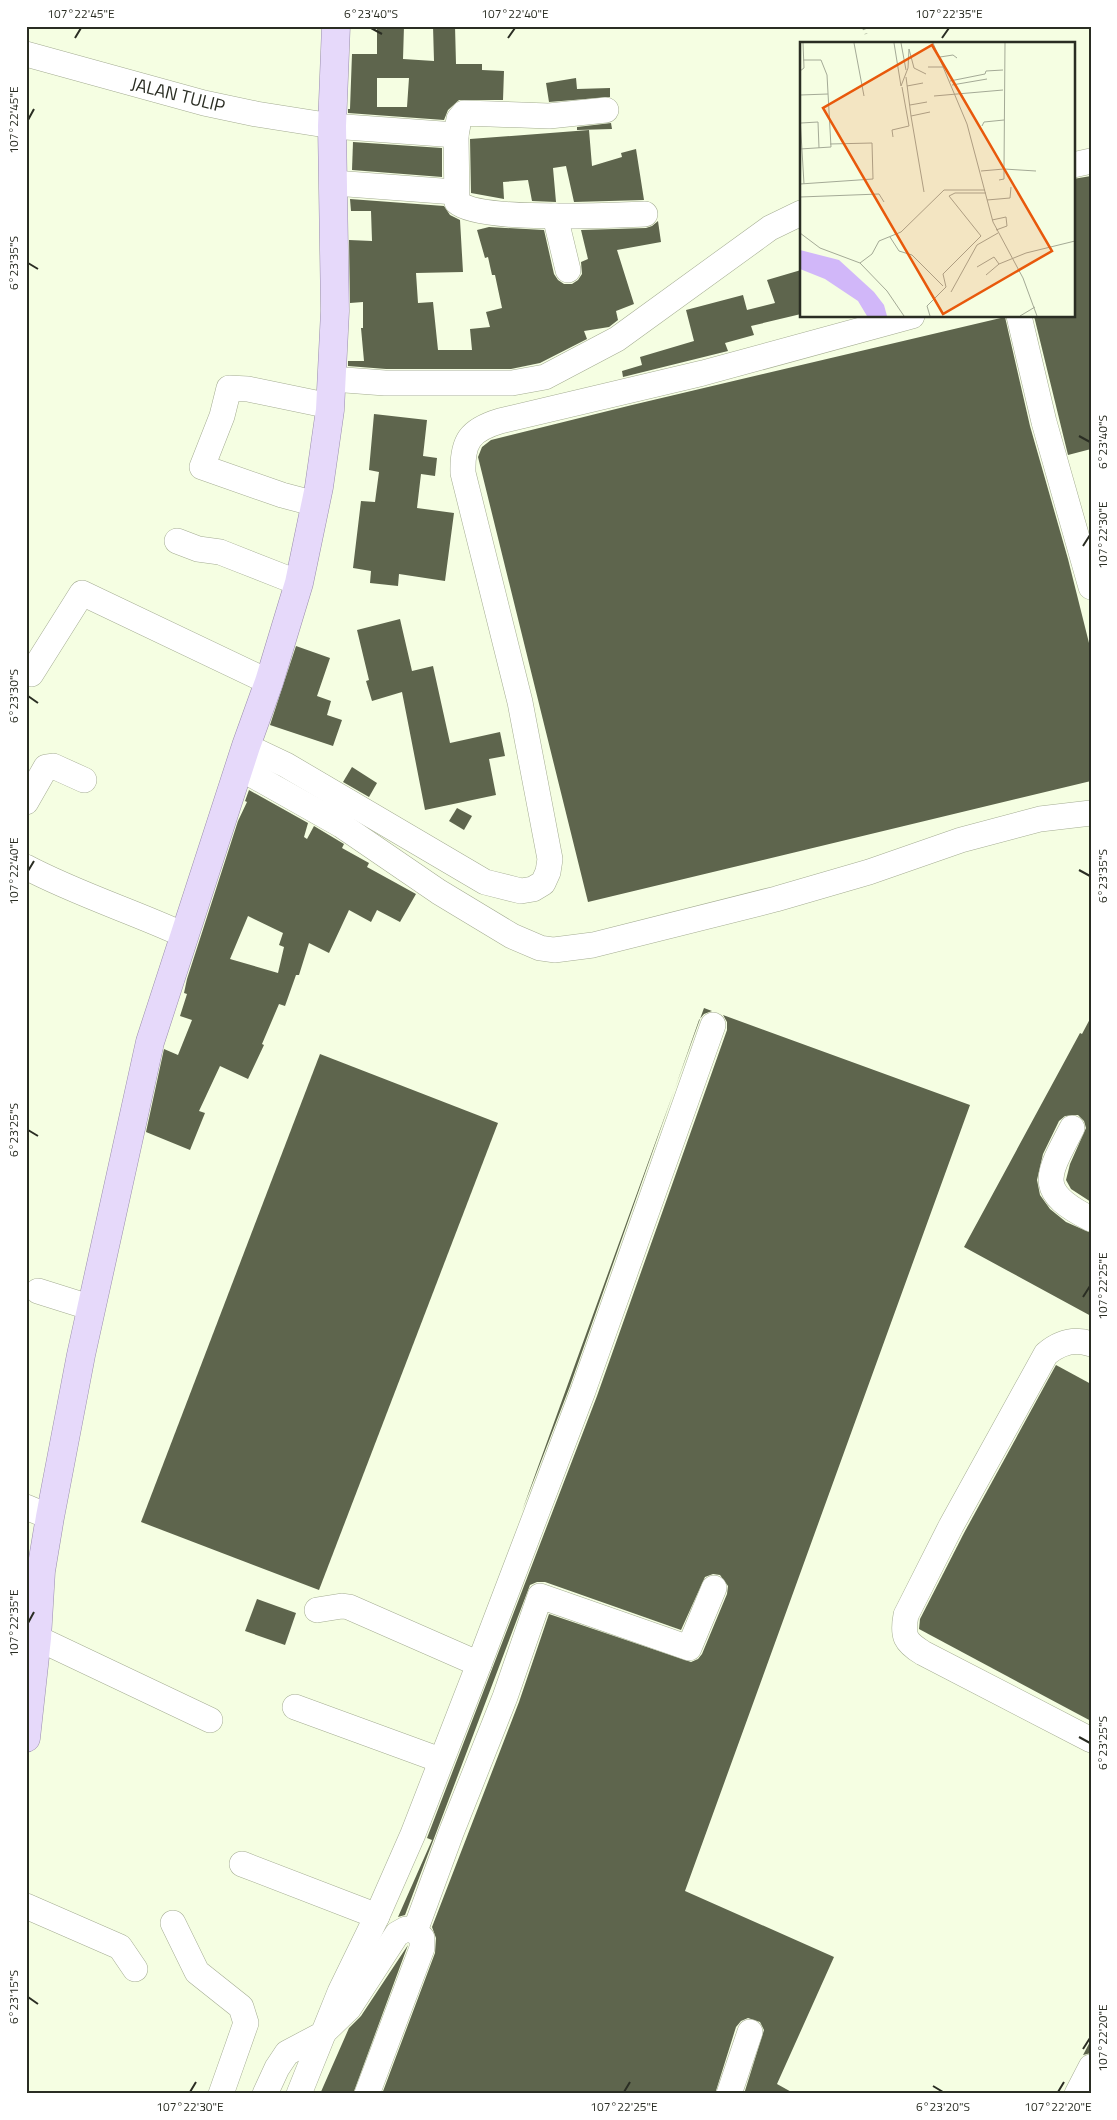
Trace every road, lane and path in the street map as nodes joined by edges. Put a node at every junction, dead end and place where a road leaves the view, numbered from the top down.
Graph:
1 (336, 26) edge
2 (863, 26) edge
3 (866, 34) dead end
4 (26, 54) edge
5 (606, 110) dead end
6 (332, 126) junction
7 (456, 134) junction
8 (1091, 161) edge
9 (1074, 165) edge
10 (334, 183) junction
11 (455, 192) junction
12 (800, 213) edge
13 (645, 214) dead end
14 (555, 216) junction
15 (568, 270) dead end
16 (905, 318) edge
17 (1019, 318) edge
18 (332, 379) junction
19 (330, 406) junction
20 (316, 504) junction
21 (177, 541) dead end
22 (299, 583) junction
23 (1091, 587) edge
24 (31, 674) dead end
25 (269, 682) junction
26 (243, 757) junction
27 (84, 780) dead end
28 (26, 802) edge
29 (1091, 813) edge
30 (26, 867) edge
31 (184, 935) junction
32 (713, 1025) dead end
33 (1072, 1128) dead end
34 (1091, 1219) edge
35 (38, 1291) dead end
36 (92, 1308) junction
37 (1091, 1344) edge
38 (38, 1512) edge
39 (714, 1588) dead end
40 (317, 1610) dead end
41 (32, 1636) edge
42 (480, 1664) junction
43 (295, 1707) dead end
44 (210, 1720) dead end
45 (27, 1732) edge
46 (1091, 1740) edge
47 (440, 1760) junction
48 (242, 1864) dead end
49 (26, 1906) edge
50 (377, 1916) junction
51 (174, 1923) dead end
52 (415, 1931) junction
53 (135, 1969) dead end
54 (750, 2032) dead end
55 (321, 2035) junction
56 (1091, 2067) edge
57 (221, 2094) edge
58 (266, 2094) edge
59 (299, 2094) edge
60 (367, 2094) edge
61 (728, 2094) edge
62 (1077, 2094) edge

1 - 6 main road
2 - 3 path
4 - 6 street, JALAN TULIP
5 - 7 street
6 - 7 street, JALAN TULIP
6 - 10 main road
7 - 11 street
8 - 9 street
10 - 11 street
10 - 18 main road
11 - 14 street
12 - 18 street
13 - 14 street
14 - 15 street
16 - 26 street
17 - 23 street
18 - 19 main road
19 - 20 main road
19 - 20 street
20 - 22 main road
21 - 22 street
22 - 25 main road
24 - 25 street
25 - 26 main road
26 - 29 street
26 - 31 main road
27 - 28 street
30 - 31 street
31 - 36 main road
32 - 42 street
33 - 34 street
35 - 36 street
36 - 38 main road
37 - 46 street
38 - 41 main road
39 - 52 street
40 - 42 street
41 - 44 street
41 - 45 main road
42 - 47 street
43 - 47 street
47 - 50 street
48 - 50 street
49 - 53 street
50 - 55 street
51 - 57 street
52 - 55 street
52 - 60 street
54 - 61 street
55 - 58 street
55 - 59 street
56 - 62 street

